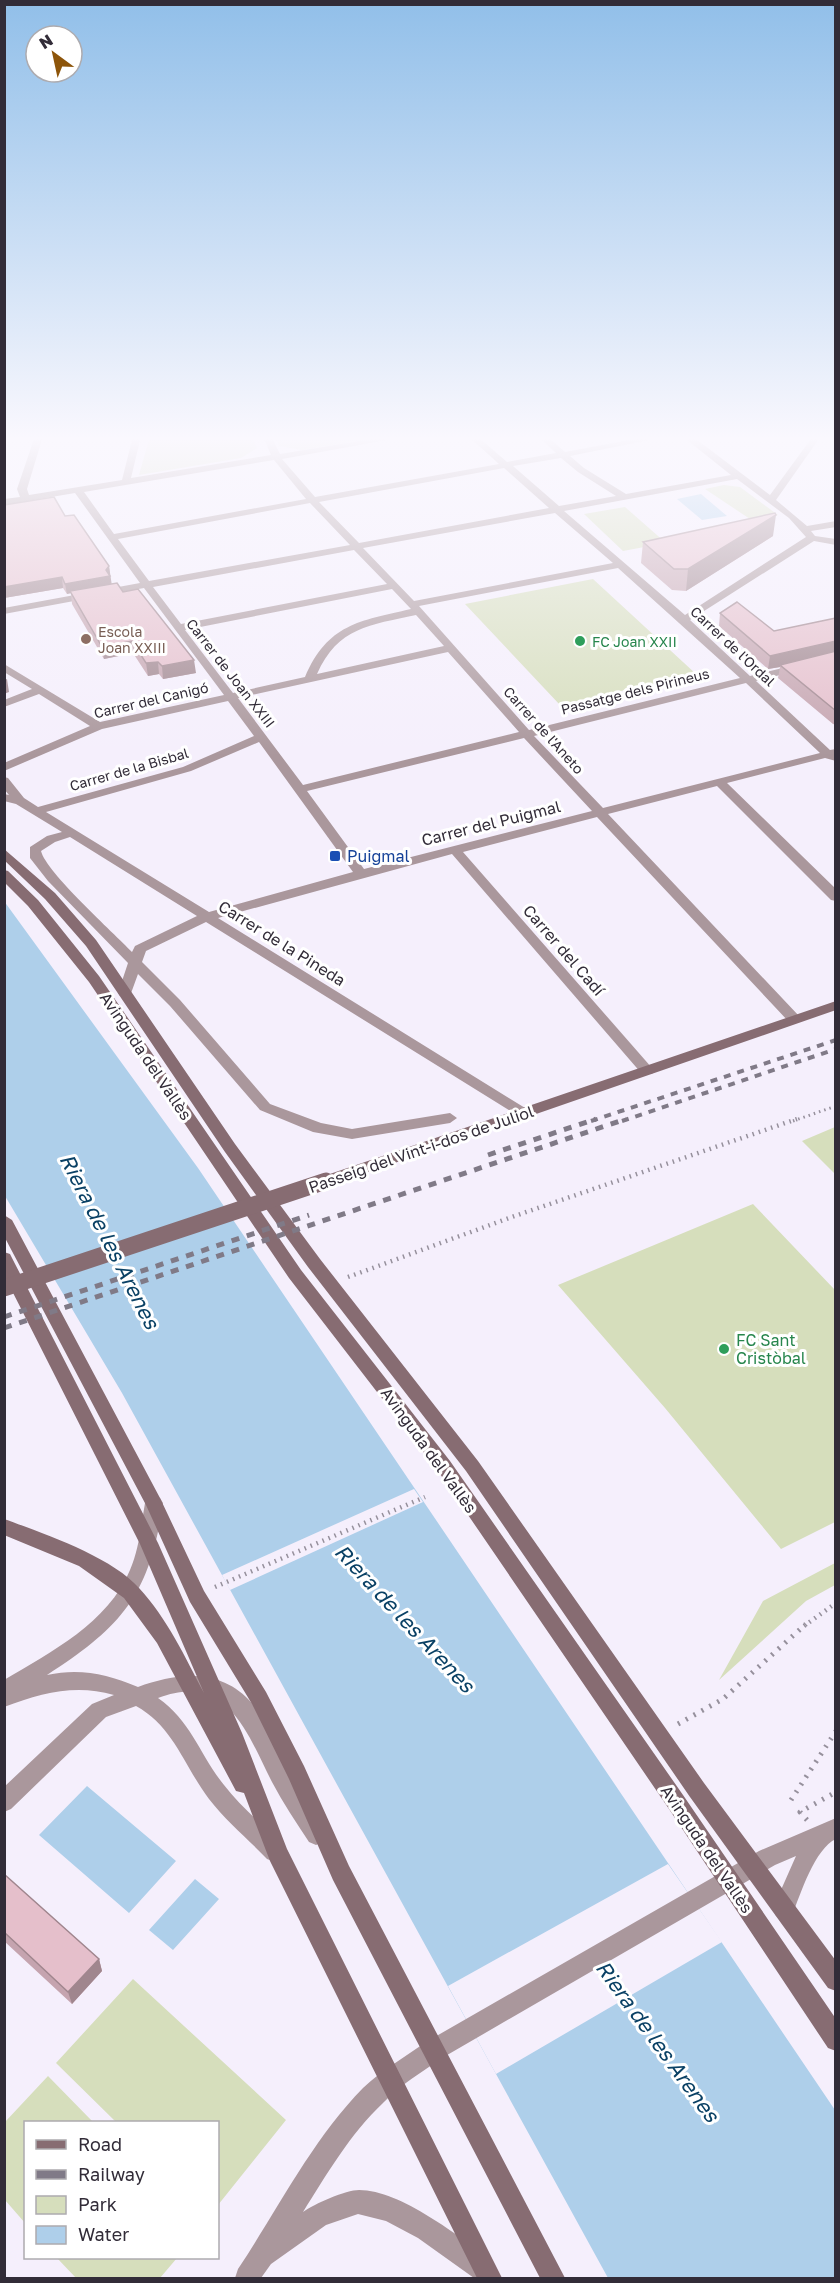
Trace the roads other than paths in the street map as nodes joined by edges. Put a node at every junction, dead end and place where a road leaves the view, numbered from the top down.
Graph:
1 (115, 543) edge
2 (353, 543) edge
3 (381, 543) edge
4 (594, 543) edge
5 (795, 543) edge
6 (357, 547) junction
7 (619, 565) junction
8 (144, 585) junction
9 (394, 585) junction
10 (415, 608) junction
11 (4, 610) edge
12 (684, 620) junction
13 (177, 628) junction
14 (451, 648) junction
15 (836, 658) edge
16 (4, 668) edge
17 (747, 679) junction
18 (309, 680) junction
19 (40, 690) junction
20 (231, 698) junction
21 (4, 704) edge
22 (98, 726) junction
23 (526, 734) junction
24 (262, 737) junction
25 (833, 756) edge
26 (6, 770) edge
27 (4, 780) edge
28 (719, 782) junction
29 (302, 789) junction
30 (4, 797) edge
31 (20, 801) junction
32 (36, 811) junction
33 (600, 812) junction
34 (72, 833) junction
35 (455, 850) junction
36 (4, 853) edge
37 (361, 873) junction
38 (4, 874) edge
39 (836, 897) edge
40 (206, 917) junction
41 (135, 963) junction
42 (113, 974) junction
43 (125, 993) junction
44 (836, 1005) edge
45 (794, 1019) junction
46 (647, 1071) junction
47 (525, 1114) junction
48 (450, 1118) dead end
49 (4, 1220) edge
50 (4, 1258) edge
51 (4, 1288) edge
52 (154, 1503) junction
53 (4, 1527) edge
54 (149, 1543) junction
55 (131, 1592) junction
56 (189, 1683) junction
57 (211, 1687) junction
58 (4, 1691) edge
59 (135, 1695) junction
60 (4, 1698) edge
61 (4, 1802) edge
62 (264, 1819) junction
63 (827, 1832) edge
64 (278, 1854) junction
65 (752, 1866) junction
66 (341, 1873) junction
67 (728, 1880) junction
68 (784, 1908) junction
69 (836, 1980) edge
70 (836, 2040) edge
71 (434, 2050) junction
72 (390, 2080) junction
73 (253, 2269) edge
74 (488, 2275) edge
75 (554, 2278) edge

1 - 8 street, Carrer de Joan XXIII
2 - 6 street, Carrer de l'Aneto
3 - 6 street
4 - 7 street, Carrer de l'Ordal
5 - 12 street
6 - 8 street
6 - 9 street, Carrer de l'Aneto
7 - 10 street
7 - 12 street, Carrer de l'Ordal
8 - 11 street
8 - 13 street, Carrer de Joan XXIII
9 - 10 street, Carrer de l'Aneto
9 - 13 street
10 - 14 street, Carrer de l'Aneto
10 - 18 street
12 - 17 street, Carrer de l'Ordal
13 - 20 street, Carrer de Joan XXIII
14 - 18 street, Carrer del Canigó
14 - 23 street, Carrer de l'Aneto
15 - 17 street, Passatge dels Pirineus
16 - 19 street
17 - 23 street, Passatge dels Pirineus
17 - 25 street, Carrer de l'Ordal
18 - 20 street, Carrer del Canigó
19 - 21 street
19 - 22 street
20 - 22 street, Carrer del Canigó
20 - 24 street, Carrer de Joan XXIII
22 - 26 street, Carrer del Canigó
23 - 29 street, Passatge dels Pirineus
23 - 33 street, Carrer de l'Aneto
24 - 29 street, Carrer de Joan XXIII
24 - 32 street, Carrer de la Bisbal
25 - 28 street, Carrer del Puigmal
27 - 31 street, Carrer de la Pineda
28 - 33 street, Carrer del Puigmal
28 - 39 street
29 - 37 street, Carrer de Joan XXIII
30 - 31 street, Carrer de la Pineda
31 - 32 street, Carrer de la Pineda
32 - 34 street, Carrer de la Pineda
33 - 35 street, Carrer del Puigmal
33 - 45 street, Carrer de l'Aneto
34 - 40 street, Carrer de la Pineda
34 - 41 street
35 - 37 street, Carrer del Puigmal
35 - 46 street, Carrer del Cadí
36 - 42 main road, Avinguda del Vallès
37 - 40 street, Carrer del Puigmal
38 - 67 main road, Avinguda del Vallès
40 - 41 street, Carrer del Puigmal
40 - 47 street, Carrer de la Pineda
41 - 42 street, Carrer del Puigmal
41 - 43 street, Carrer del Puigmal
41 - 48 street
42 - 43 main road, Avinguda del Vallès
43 - 65 main road, Avinguda del Vallès
44 - 45 main road, Passeig del Vint-i-dos de Juliol
45 - 46 main road, Passeig del Vint-i-dos de Juliol
46 - 47 main road, Passeig del Vint-i-dos de Juliol
47 - 51 main road, Passeig del Vint-i-dos de Juliol, bridge
49 - 52 main road
50 - 54 main road
52 - 54 street
52 - 66 main road
53 - 55 main road
54 - 55 street
54 - 57 main road
55 - 56 main road
55 - 58 street
56 - 57 street
56 - 59 street
56 - 62 main road
57 - 62 main road
57 - 66 street
59 - 60 street
59 - 61 street
59 - 64 street
62 - 64 main road
63 - 65 street
63 - 68 street
64 - 72 main road
65 - 67 street
65 - 68 main road, Avinguda del Vallès
66 - 71 main road
67 - 70 main road, Avinguda del Vallès
67 - 71 street
68 - 69 main road, Avinguda del Vallès
71 - 72 street
71 - 75 main road
72 - 73 street
72 - 74 main road
73 - 74 street

